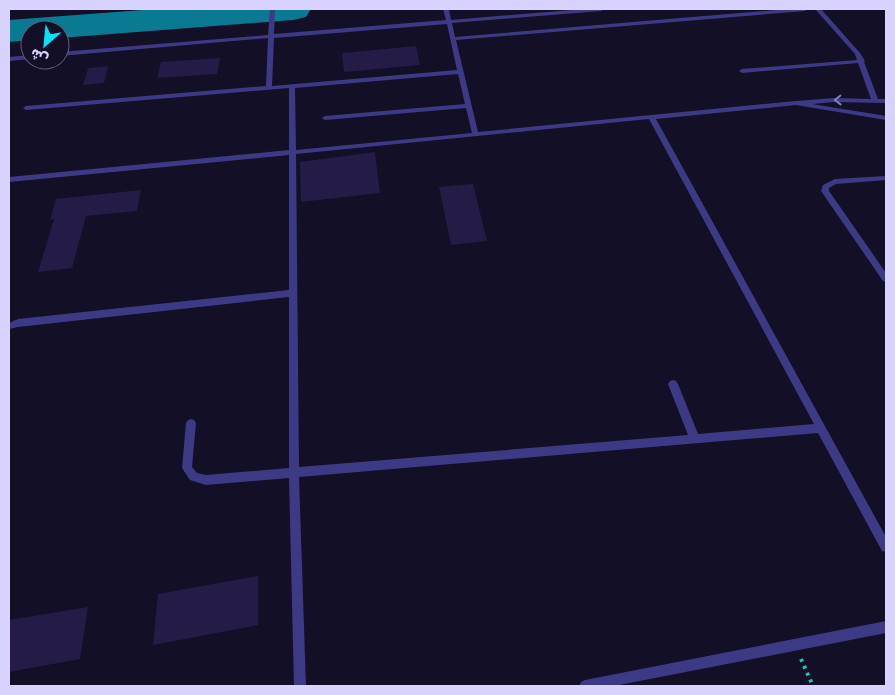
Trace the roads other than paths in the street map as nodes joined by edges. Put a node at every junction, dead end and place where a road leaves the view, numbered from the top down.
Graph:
1 (446, 9) edge
2 (601, 9) edge
3 (805, 9) edge
4 (818, 9) edge
5 (272, 10) dead end
6 (449, 20) junction
7 (271, 38) junction
8 (453, 39) junction
9 (70, 53) edge
10 (862, 61) junction
11 (461, 72) junction
12 (742, 72) dead end
13 (292, 86) junction
14 (269, 87) junction
15 (875, 100) junction
16 (886, 101) edge
17 (796, 103) junction
18 (469, 106) junction
19 (26, 108) dead end
20 (325, 118) dead end
21 (652, 118) junction
22 (886, 118) edge
23 (476, 133) junction
24 (291, 152) junction
25 (886, 178) edge
26 (9, 180) edge
27 (886, 279) edge
28 (292, 293) junction
29 (9, 326) edge
30 (673, 384) dead end
31 (191, 423) dead end
32 (821, 428) junction
33 (695, 439) junction
34 (294, 472) junction
35 (886, 547) edge
36 (886, 627) edge
37 (300, 686) edge
38 (585, 686) edge

1 - 6 lane
2 - 6 lane
3 - 8 lane
4 - 10 lane
5 - 7 lane
6 - 7 lane
6 - 8 lane
7 - 9 lane
7 - 14 lane
8 - 11 lane
10 - 12 lane
10 - 15 lane
11 - 13 lane
11 - 18 lane
13 - 14 lane
13 - 24 lane
14 - 19 lane
15 - 16 lane
15 -> 17 lane
17 - 21 lane
17 - 22 lane
18 - 20 lane
18 - 23 lane
21 - 23 lane
21 - 32 lane
23 - 24 lane
24 - 26 lane
24 - 28 lane
25 - 27 lane
28 - 29 lane
28 - 34 lane
30 - 33 lane
31 - 34 lane
32 - 33 lane
32 - 35 lane
33 - 34 lane
34 - 37 lane
36 - 38 lane

